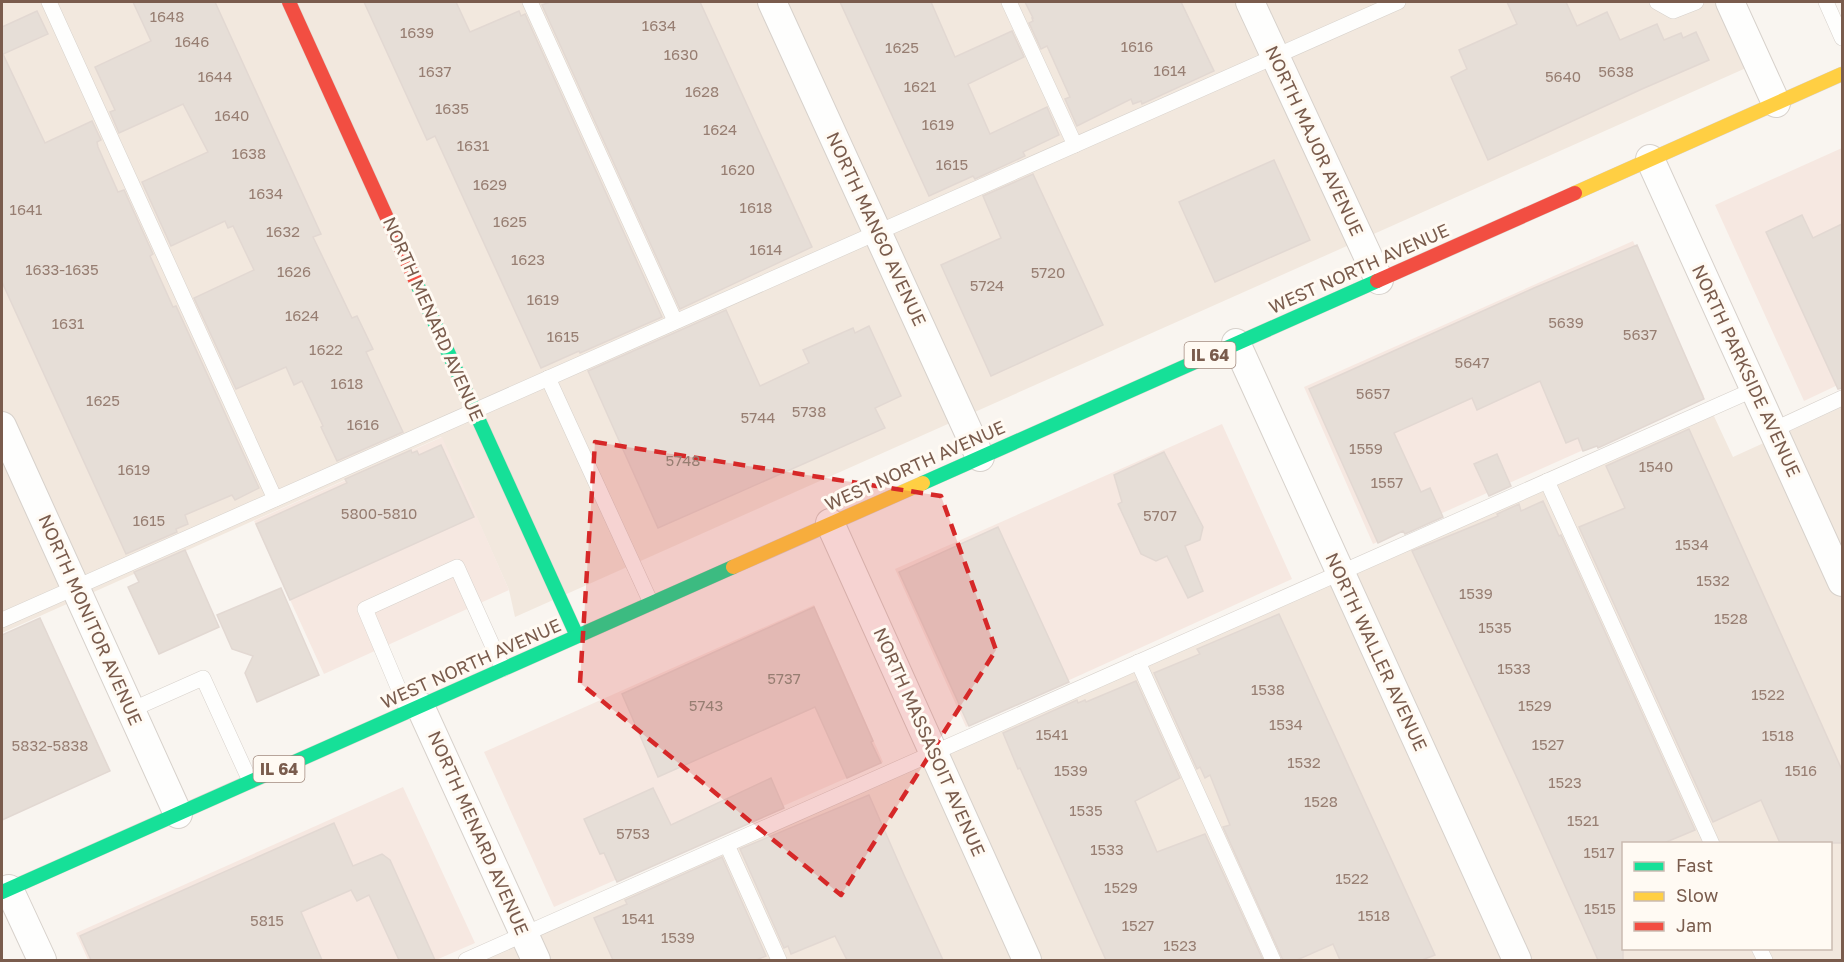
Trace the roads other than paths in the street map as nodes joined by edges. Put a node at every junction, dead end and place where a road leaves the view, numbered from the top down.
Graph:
1 (49, 2) edge
2 (290, 2) edge
3 (530, 2) edge
4 (772, 2) edge
5 (1010, 2) edge
6 (1250, 2) edge
7 (1398, 2) edge
8 (1658, 2) edge
9 (1696, 2) edge
10 (1730, 2) edge
11 (1826, 2) edge
12 (1842, 38) edge
13 (1275, 56) junction
14 (1842, 74) edge
15 (1776, 103) junction
16 (1075, 145) junction
17 (1650, 159) junction
18 (877, 232) junction
19 (1379, 280) junction
20 (675, 321) junction
21 (1236, 343) junction
22 (548, 378) junction
23 (1755, 389) junction
24 (1842, 398) edge
25 (475, 411) junction
26 (2, 426) edge
27 (1773, 430) junction
28 (980, 457) junction
29 (1546, 481) junction
30 (275, 499) junction
31 (830, 523) junction
32 (1340, 573) junction
33 (1842, 582) edge
34 (75, 588) junction
35 (651, 603) junction
36 (2, 620) edge
37 (577, 636) junction
38 (1138, 662) junction
39 (503, 669) junction
40 (414, 709) junction
41 (131, 710) junction
42 (934, 753) junction
43 (250, 781) junction
44 (178, 814) junction
45 (1712, 842) edge
46 (726, 845) junction
47 (5, 890) edge
48 (530, 948) edge
49 (42, 960) edge
50 (466, 960) edge
51 (779, 960) edge
52 (1028, 960) edge
53 (1273, 960) edge
54 (1517, 960) edge

1 - 30 lane
2 - 25 main road, NORTH MENARD AVENUE
3 - 20 lane
4 - 18 street, NORTH MANGO AVENUE
5 - 16 lane
6 - 13 street, NORTH MAJOR AVENUE
7 - 13 lane
8 - 9 lane
10 - 15 street
11 - 12 lane
13 - 16 lane
13 - 19 street, NORTH MAJOR AVENUE
14 - 15 main road, WEST NORTH AVENUE / IL 64
15 - 17 main road, WEST NORTH AVENUE / IL 64
16 - 18 lane
17 - 19 main road, WEST NORTH AVENUE / IL 64
17 - 23 street, NORTH PARKSIDE AVENUE
18 - 20 lane
18 - 28 street, NORTH MANGO AVENUE
19 - 21 main road, WEST NORTH AVENUE / IL 64
20 - 22 lane
21 - 28 main road, WEST NORTH AVENUE / IL 64
21 - 32 street, NORTH WALLER AVENUE
22 - 25 lane
22 - 35 lane
23 - 27 street, NORTH PARKSIDE AVENUE
23 - 29 lane
24 - 27 lane
25 - 30 lane
25 - 37 main road, NORTH MENARD AVENUE
26 - 34 street, NORTH MONITOR AVENUE
27 - 33 street, NORTH PARKSIDE AVENUE
28 - 31 main road, WEST NORTH AVENUE / IL 64
29 - 32 lane
29 - 45 lane
30 - 34 lane
31 - 35 main road, WEST NORTH AVENUE / IL 64
31 - 42 street, NORTH MASSASOIT AVENUE
32 - 38 lane
32 - 54 street, NORTH WALLER AVENUE
34 - 36 lane
34 - 41 street, NORTH MONITOR AVENUE
35 - 37 main road, WEST NORTH AVENUE / IL 64
37 - 39 main road, WEST NORTH AVENUE / IL 64
38 - 42 lane
38 - 53 lane
39 - 40 main road, WEST NORTH AVENUE / IL 64
39 - 40 lane
40 - 43 main road, WEST NORTH AVENUE / IL 64
40 - 48 street, NORTH MENARD AVENUE
41 - 43 lane
41 - 44 street, NORTH MONITOR AVENUE
42 - 46 lane
42 - 52 street, NORTH MASSASOIT AVENUE
43 - 44 main road, WEST NORTH AVENUE / IL 64
44 - 47 main road, WEST NORTH AVENUE / IL 64
46 - 48 lane
46 - 51 lane
47 - 49 street
48 - 50 lane

